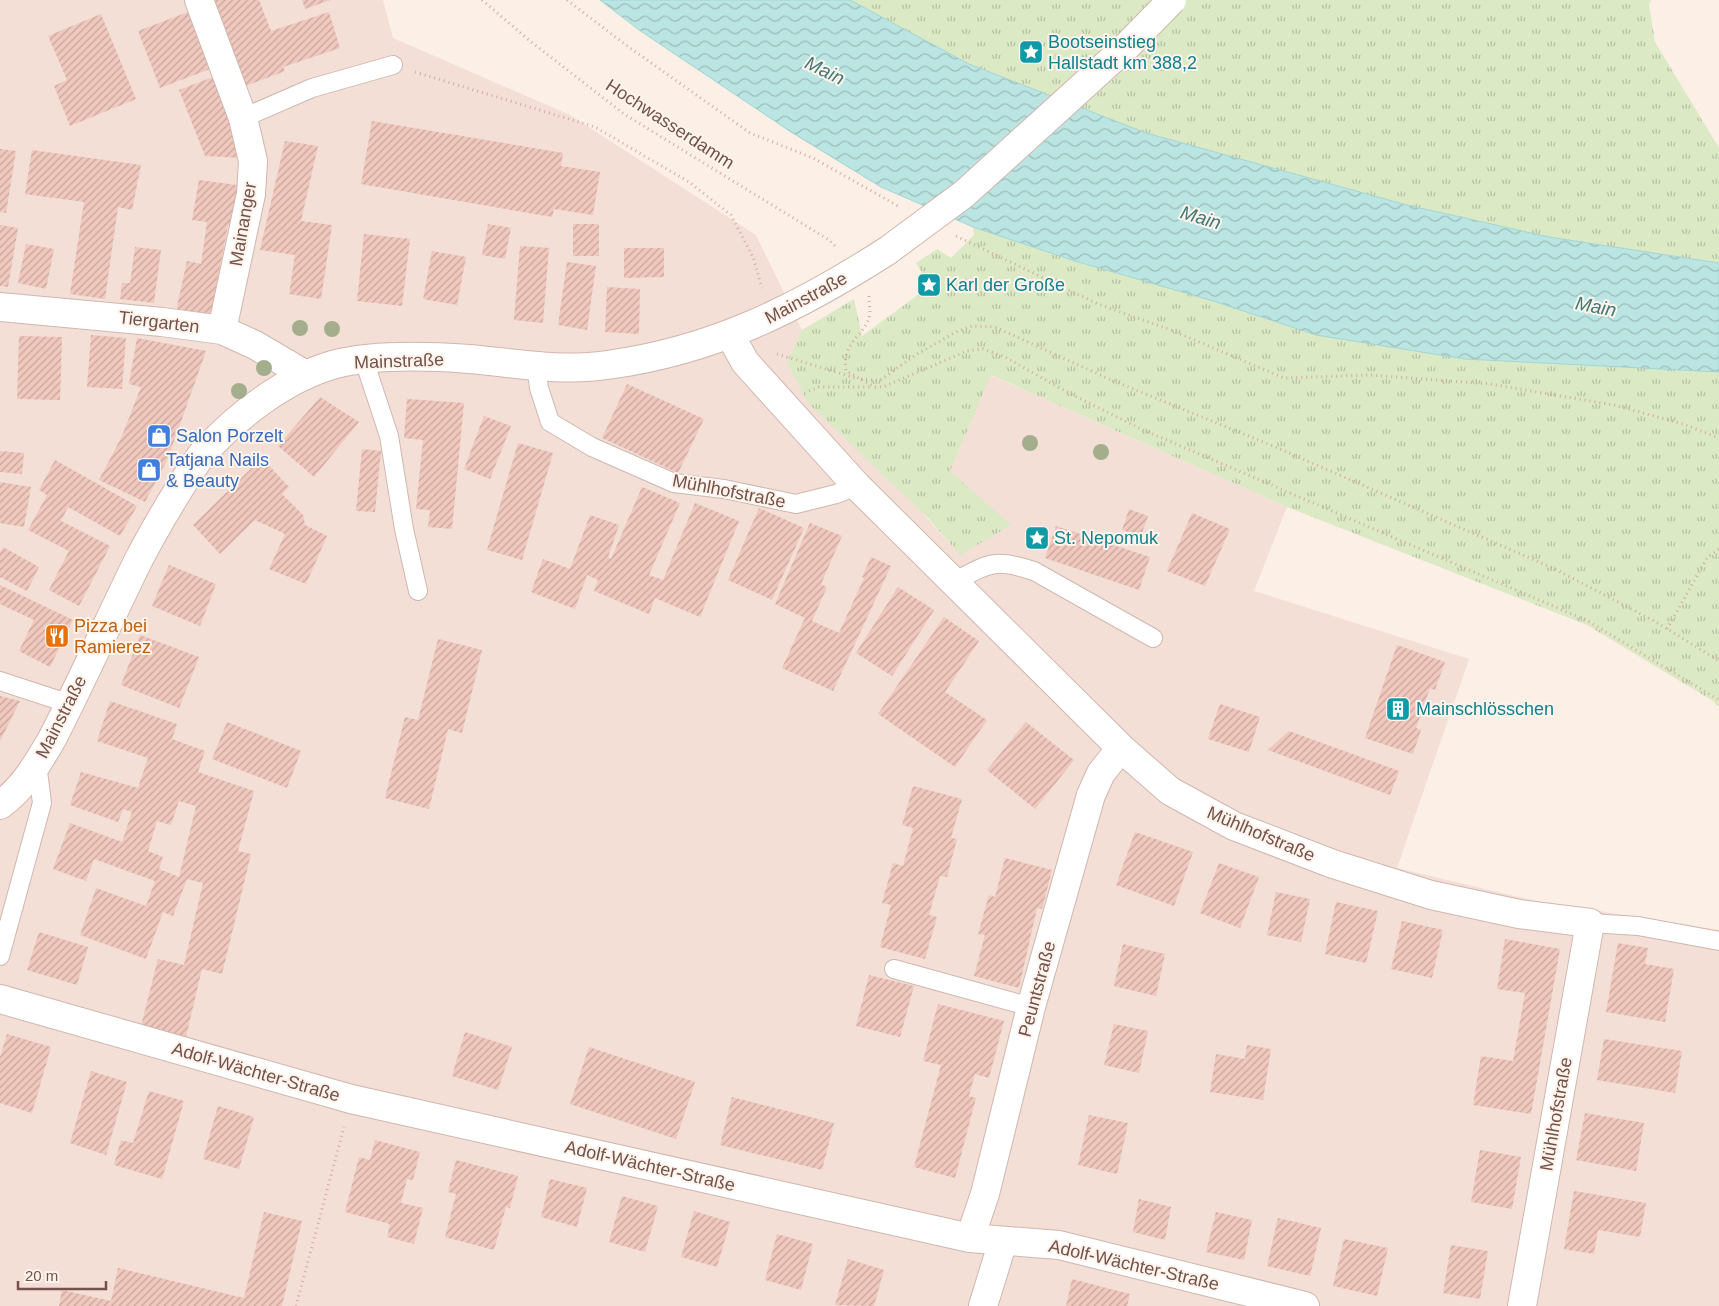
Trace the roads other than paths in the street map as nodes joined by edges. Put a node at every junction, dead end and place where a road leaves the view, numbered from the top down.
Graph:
1 (199, 0) edge
2 (1172, 0) edge
3 (393, 65) road end
4 (243, 118) junction
5 (0, 307) edge
6 (222, 330) junction
7 (730, 335) junction
8 (364, 360) junction
9 (536, 366) junction
10 (306, 375) junction
11 (857, 486) junction
12 (954, 582) junction
13 (418, 591) dead end
14 (1153, 638) dead end
15 (0, 681) edge
16 (70, 704) junction
17 (1121, 748) junction
18 (37, 764) junction
19 (0, 805) edge
20 (1590, 923) junction
21 (1719, 941) edge
22 (0, 956) edge
23 (894, 969) dead end
24 (0, 999) edge
25 (1031, 1007) junction
26 (970, 1238) junction
27 (1003, 1241) junction
28 (983, 1306) edge
29 (1305, 1306) edge
30 (1522, 1306) edge

1 - 4 street, Mainanger
2 - 7 street, Mainstraße, bridge
3 - 4 lane
4 - 6 street, Mainanger
5 - 6 street, Tiergarten
6 - 10 street, Tiergarten
7 - 9 street, Mainstraße
7 - 11 street, Mühlhofstraße
8 - 9 street, Mainstraße
8 - 10 street, Mainstraße
8 - 13 lane
9 - 11 lane, Mühlhofstraße
10 - 16 street, Mainstraße
11 - 12 street, Mühlhofstraße
12 - 14 lane
12 - 17 street, Mühlhofstraße
15 - 16 lane
16 - 18 street, Mainstraße
17 - 20 street, Mühlhofstraße
17 - 25 street, Peuntstraße
18 - 19 street, Mainstraße
18 - 22 lane
20 - 21 lane, Mühlhofstraße
20 - 30 street, Mühlhofstraße
23 - 25 lane
24 - 26 street, Adolf-Wächter-Straße
25 - 26 street, Peuntstraße
26 - 27 street, Adolf-Wächter-Straße
27 - 28 street
27 - 29 street, Adolf-Wächter-Straße

